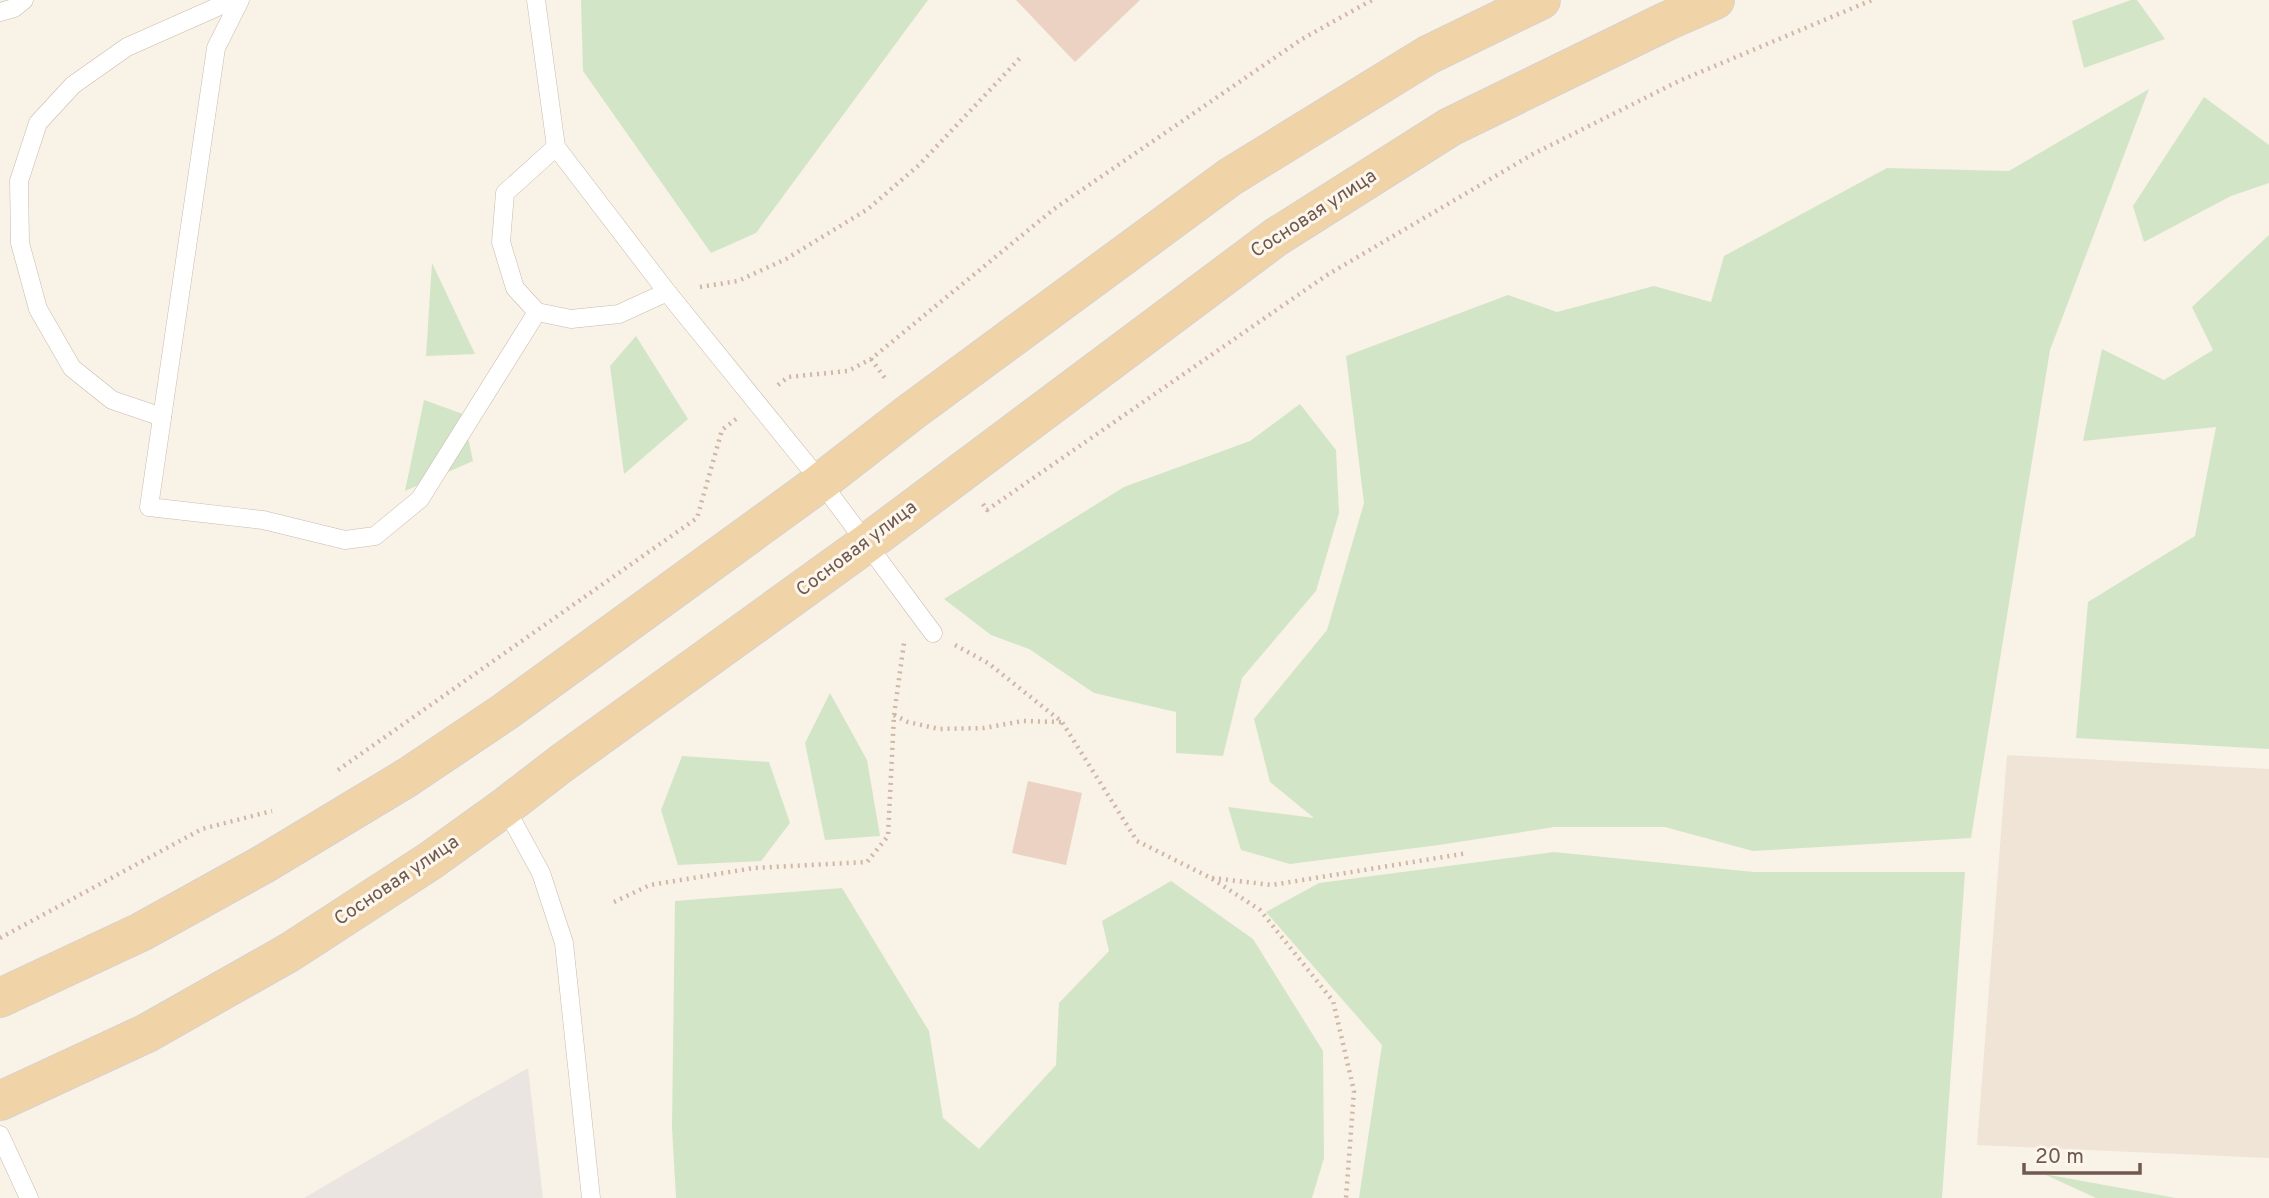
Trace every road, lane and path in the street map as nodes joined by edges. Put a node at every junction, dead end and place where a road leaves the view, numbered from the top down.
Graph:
1 (24, 0) edge
2 (233, 0) edge
3 (240, 0) edge
4 (536, 0) edge
5 (1372, 0) edge
6 (1541, 0) edge
7 (1715, 0) edge
8 (1872, 0) edge
9 (0, 12) edge
10 (1020, 58) dead end
11 (556, 147) junction
12 (667, 292) junction
13 (537, 312) junction
14 (871, 359) junction
15 (756, 403) junction
16 (911, 412) junction
17 (162, 418) junction
18 (958, 472) junction
19 (821, 482) junction
20 (867, 542) junction
21 (915, 609) junction
22 (933, 633) joint
23 (894, 715) junction
24 (1062, 722) junction
25 (331, 775) dead end
26 (505, 807) junction
27 (274, 810) dead end
28 (1468, 853) dead end
29 (1211, 878) junction
30 (614, 902) dead end
31 (0, 938) edge
32 (0, 998) edge
33 (0, 1101) edge
34 (0, 1135) edge
35 (29, 1198) edge
36 (591, 1198) edge
37 (1346, 1198) edge

1 - 9 lane
2 - 17 lane
3 - 17 lane
4 - 11 lane
5 - 14 path
6 - 16 main road
7 - 18 main road, Сосновая улица
8 - 18 path
10 - 12 path
11 - 12 lane
11 - 13 lane
12 - 13 lane
12 - 15 lane
13 - 17 lane
14 - 15 path
14 - 16 path
15 - 19 lane
15 - 25 path
16 - 19 main road
18 - 20 main road, Сосновая улица
19 - 20 lane
19 - 32 main road
20 - 21 lane
20 - 26 main road, Сосновая улица
21 - 22 lane
21 - 23 path
22 - 24 path
23 - 24 path
23 - 30 path
24 - 29 path
26 - 33 main road, Сосновая улица
26 - 36 lane
27 - 31 path
28 - 29 path
29 - 37 path
34 - 35 lane

